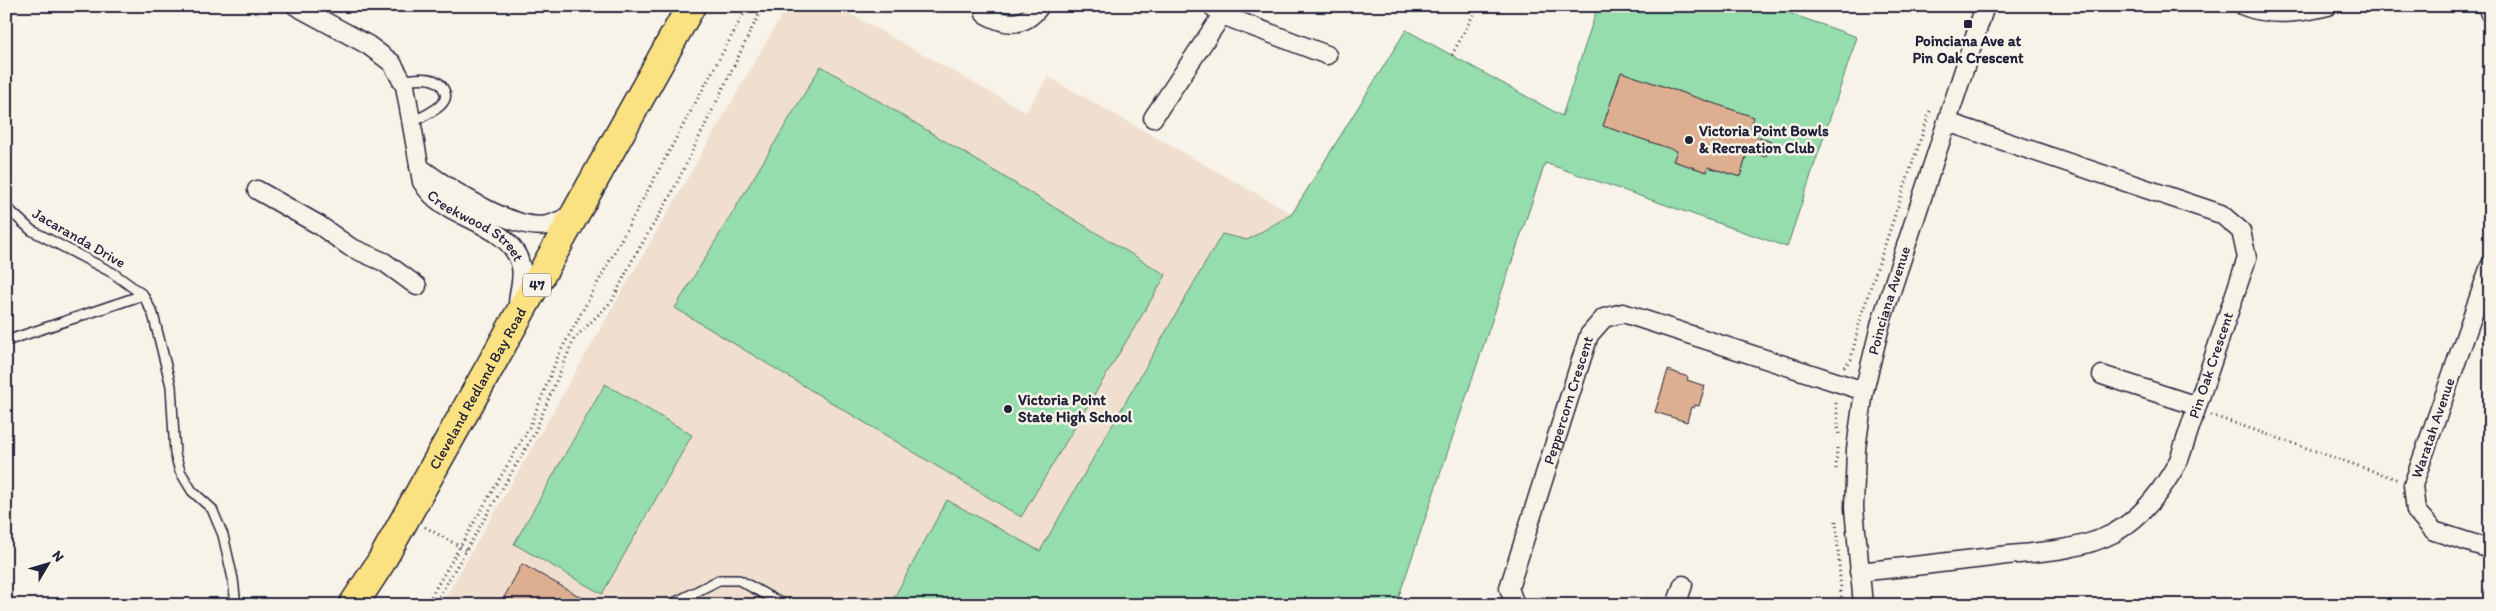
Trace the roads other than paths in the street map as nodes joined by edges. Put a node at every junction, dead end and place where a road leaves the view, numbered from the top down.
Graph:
1 (296, 6) edge
2 (691, 6) edge
3 (1040, 6) edge
4 (1985, 6) edge
5 (2244, 6) edge
6 (2328, 6) edge
7 (2487, 6) edge
8 (1217, 11) edge
9 (985, 14) dead end
10 (2490, 14) edge
11 (1327, 55) dead end
12 (402, 80) junction
13 (1153, 118) dead end
14 (1947, 122) junction
15 (411, 123) junction
16 (419, 167) junction
17 (257, 190) dead end
18 (6, 207) edge
19 (580, 209) junction
20 (2490, 266) edge
21 (417, 286) dead end
22 (143, 296) junction
23 (518, 319) junction
24 (6, 341) edge
25 (2102, 375) dead end
26 (1864, 391) junction
27 (2196, 408) junction
28 (2490, 549) edge
29 (381, 562) junction
30 (1859, 572) junction
31 (1683, 585) dead end
32 (236, 605) edge
33 (353, 605) edge
34 (363, 605) edge
35 (670, 605) edge
36 (784, 605) edge
37 (1515, 605) edge
38 (1676, 605) edge
39 (1862, 605) edge

1 - 12 street, Creekwood Street
2 - 19 highway, Cleveland Redland Bay Road / 47
3 - 9 street
4 - 14 street, Poinciana Avenue
5 - 6 street
7 - 10 street
8 - 11 street
8 - 13 street
12 - 15 street, Creekwood Street
12 - 15 lane
14 - 26 street, Poinciana Avenue
14 - 27 street, Pin Oak Crescent
15 - 16 street, Creekwood Street
16 - 19 street, Creekwood Street
16 - 23 street, Creekwood Street
17 - 21 street
18 - 22 lane, Jacaranda Drive
19 - 23 highway, Cleveland Redland Bay Road / 47
20 - 28 street, Waratah Avenue
22 - 24 lane
22 - 32 lane, Jacaranda Drive
23 - 29 highway, Cleveland Redland Bay Road / 47
25 - 27 street
26 - 30 street, Poinciana Avenue
26 - 37 street, Peppercorn Crescent
27 - 30 street, Pin Oak Crescent
29 - 33 highway, Cleveland Redland Bay Road / 47
29 - 34 highway, Cleveland Redland Bay Road / 47
30 - 39 street, Poinciana Avenue
31 - 38 street
35 - 36 lane

